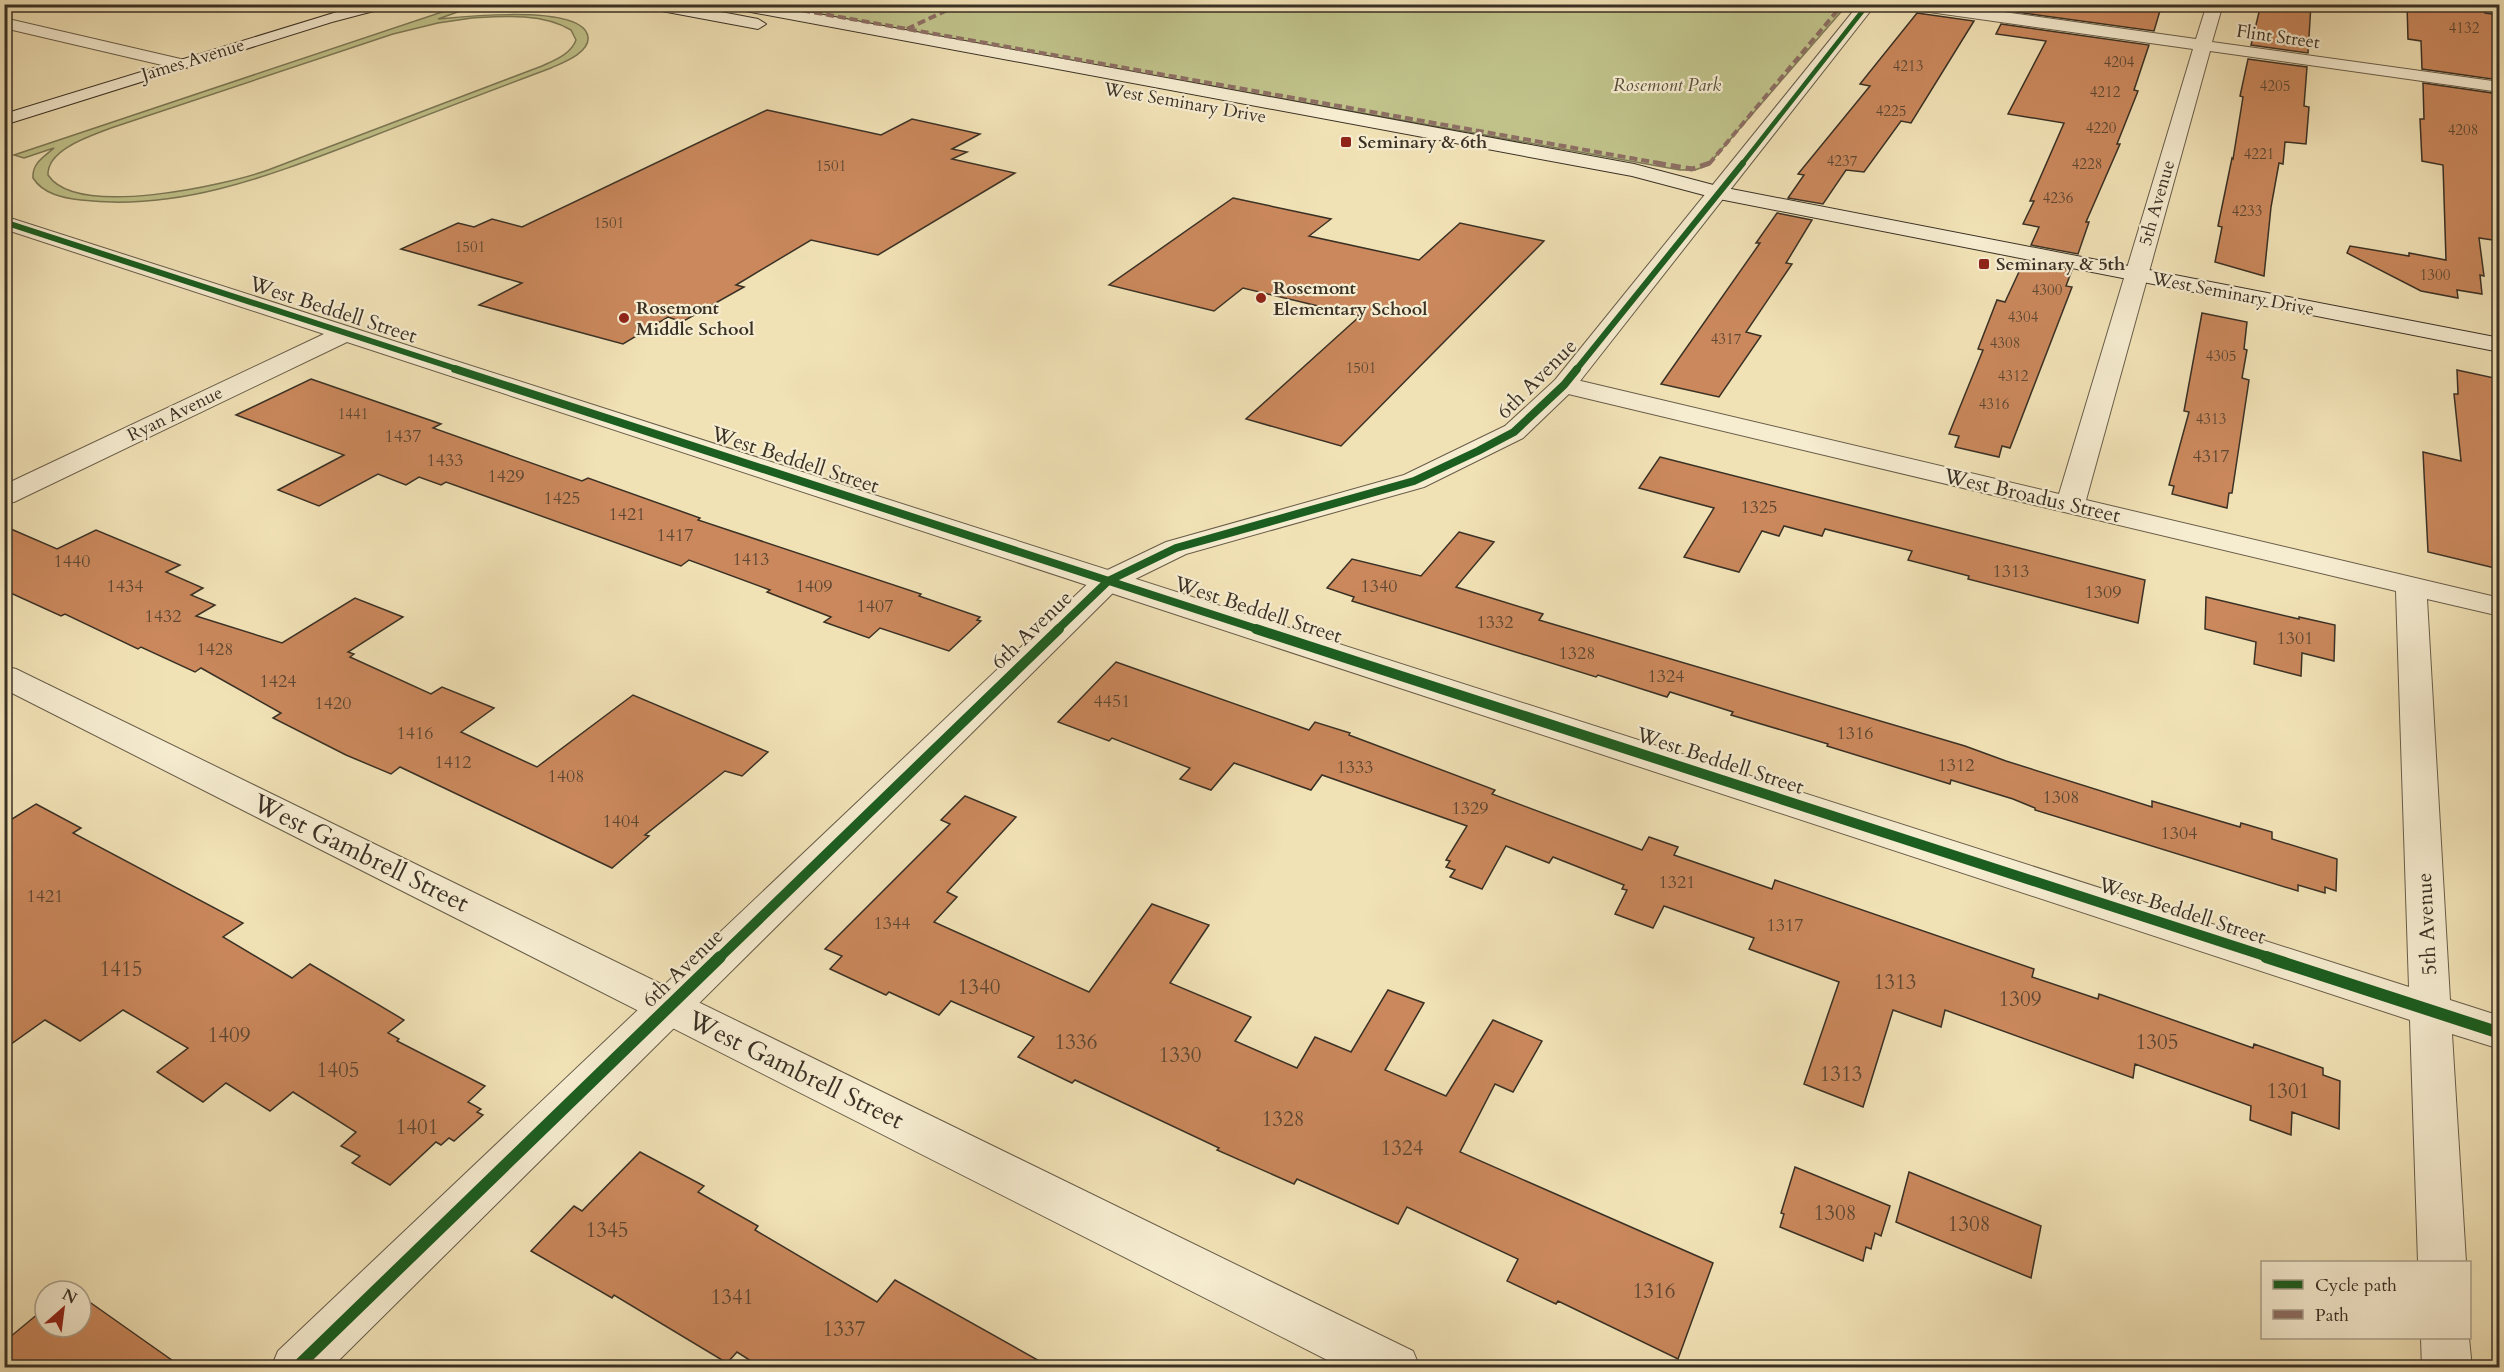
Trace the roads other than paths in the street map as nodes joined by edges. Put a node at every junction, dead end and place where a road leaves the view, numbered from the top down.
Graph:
1 (383, 4) edge
2 (651, 4) edge
3 (735, 4) edge
4 (1868, 4) edge
5 (1908, 4) edge
6 (2215, 4) edge
7 (792, 15) junction
8 (4, 23) edge
9 (765, 25) junction
10 (2203, 46) junction
11 (179, 64) junction
12 (2499, 87) edge
13 (1206, 90) junction
14 (1185, 103) junction
15 (4, 120) edge
16 (1719, 193) junction
17 (4, 222) edge
18 (2136, 276) junction
19 (346, 333) junction
20 (2499, 345) edge
21 (1564, 385) junction
22 (4, 496) edge
23 (2070, 505) junction
24 (1108, 581) junction
25 (2411, 586) junction
26 (2499, 607) edge
27 (4, 676) edge
28 (669, 1006) junction
29 (2431, 1011) junction
30 (2499, 1034) edge
31 (2442, 1261) edge
32 (2445, 1339) edge
33 (297, 1368) edge
34 (1395, 1368) edge
35 (2447, 1368) edge

1 - 11 street, James Avenue
2 - 9 street, West Seminary Drive
3 - 7 street, West Seminary Drive
4 - 16 street, 6th Avenue
5 - 10 street, Flint Street
6 - 10 street, 5th Avenue
7 - 9 street
7 - 13 street, West Seminary Drive
8 - 11 street
9 - 14 street, West Seminary Drive
10 - 12 street, Flint Street
10 - 18 street, 5th Avenue
11 - 15 street, James Avenue
13 - 14 street
13 - 16 street, West Seminary Drive
14 - 16 street, West Seminary Drive
16 - 18 street, West Seminary Drive
16 - 21 street, 6th Avenue
17 - 19 street, West Beddell Street
18 - 20 street, West Seminary Drive
18 - 23 street, 5th Avenue
19 - 22 street, Ryan Avenue
19 - 24 street, West Beddell Street
21 - 23 street, West Broadus Street
21 - 24 street, 6th Avenue
23 - 25 street, West Broadus Street
24 - 28 street, 6th Avenue
24 - 29 street, West Beddell Street
25 - 26 street, West Broadus Street
25 - 29 street, 5th Avenue
27 - 28 street, West Gambrell Street
28 - 33 street, 6th Avenue
28 - 34 street, West Gambrell Street
29 - 30 street, West Beddell Street
29 - 31 street, 5th Avenue
32 - 35 street

